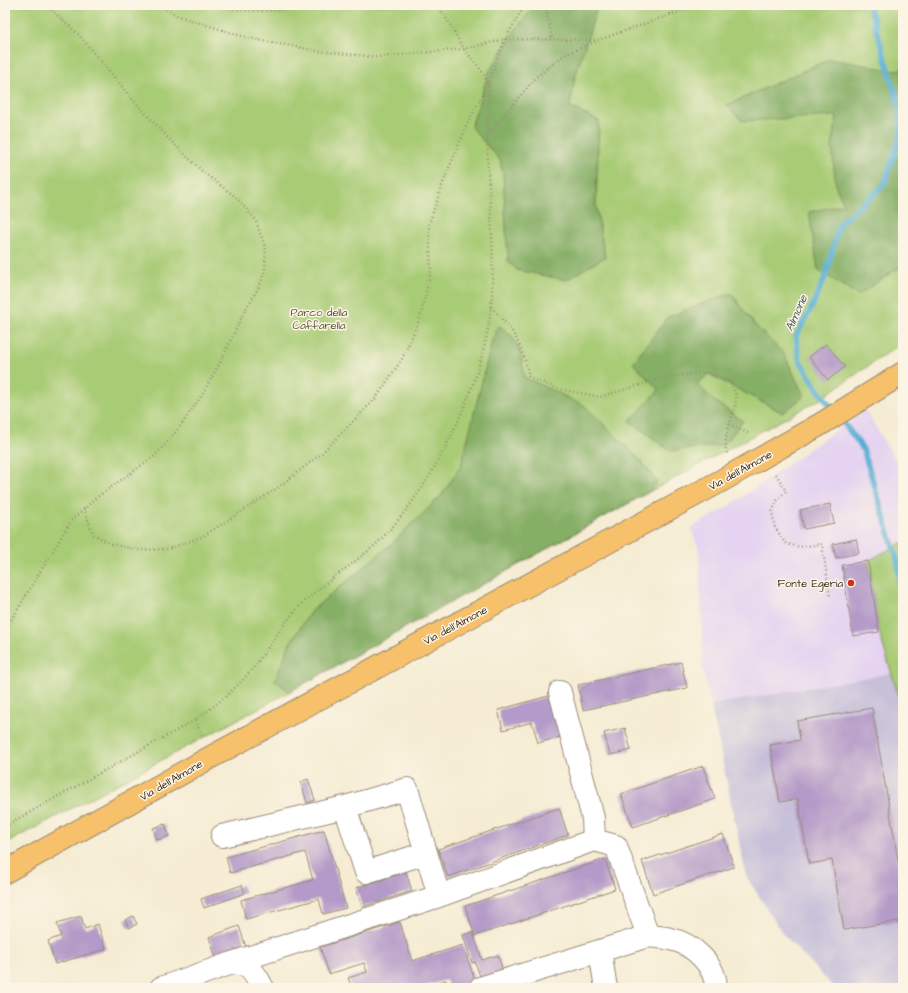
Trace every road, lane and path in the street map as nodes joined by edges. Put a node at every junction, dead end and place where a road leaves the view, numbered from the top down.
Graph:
1 (46, 5) edge
2 (159, 5) edge
3 (214, 5) edge
4 (315, 5) edge
5 (436, 5) edge
6 (525, 5) edge
7 (545, 5) edge
8 (678, 5) edge
9 (698, 5) edge
10 (670, 15) junction
11 (552, 38) junction
12 (505, 39) junction
13 (599, 40) junction
14 (464, 49) junction
15 (488, 84) junction
16 (488, 135) junction
17 (491, 306) junction
18 (903, 372) edge
19 (729, 424) junction
20 (750, 434) dead end
21 (738, 471) junction
22 (776, 474) dead end
23 (84, 508) junction
24 (830, 596) dead end
25 (5, 630) edge
26 (560, 692) dead end
27 (345, 807) junction
28 (5, 826) edge
29 (222, 836) dead end
30 (594, 840) junction
31 (426, 853) junction
32 (5, 872) edge
33 (439, 896) junction
34 (648, 936) junction
35 (600, 950) junction
36 (232, 963) junction
37 (161, 988) edge
38 (263, 988) edge
39 (480, 988) edge
40 (606, 988) edge
41 (716, 988) edge

1 - 23 path
2 - 14 path
3 - 4 path
5 - 14 path
6 - 12 path
7 - 11 path
8 - 10 path
9 - 10 path
10 - 13 path
11 - 12 path
11 - 13 path
12 - 14 path
12 - 15 path
13 - 16 path
14 - 15 path
15 - 16 path
15 - 23 path
16 - 17 path
17 - 19 path
17 - 28 path
18 - 21 main road, Via dell'Almone
19 - 20 path
19 - 21 path
21 - 32 main road, Via dell'Almone
22 - 24 path
23 - 25 path
26 - 30 lane
27 - 29 lane
27 - 31 lane
27 - 31 lane
30 - 33 lane
30 - 34 lane
31 - 33 lane
33 - 36 lane
34 - 35 lane
34 - 41 lane
35 - 39 lane
35 - 40 lane
36 - 37 lane
36 - 38 lane

